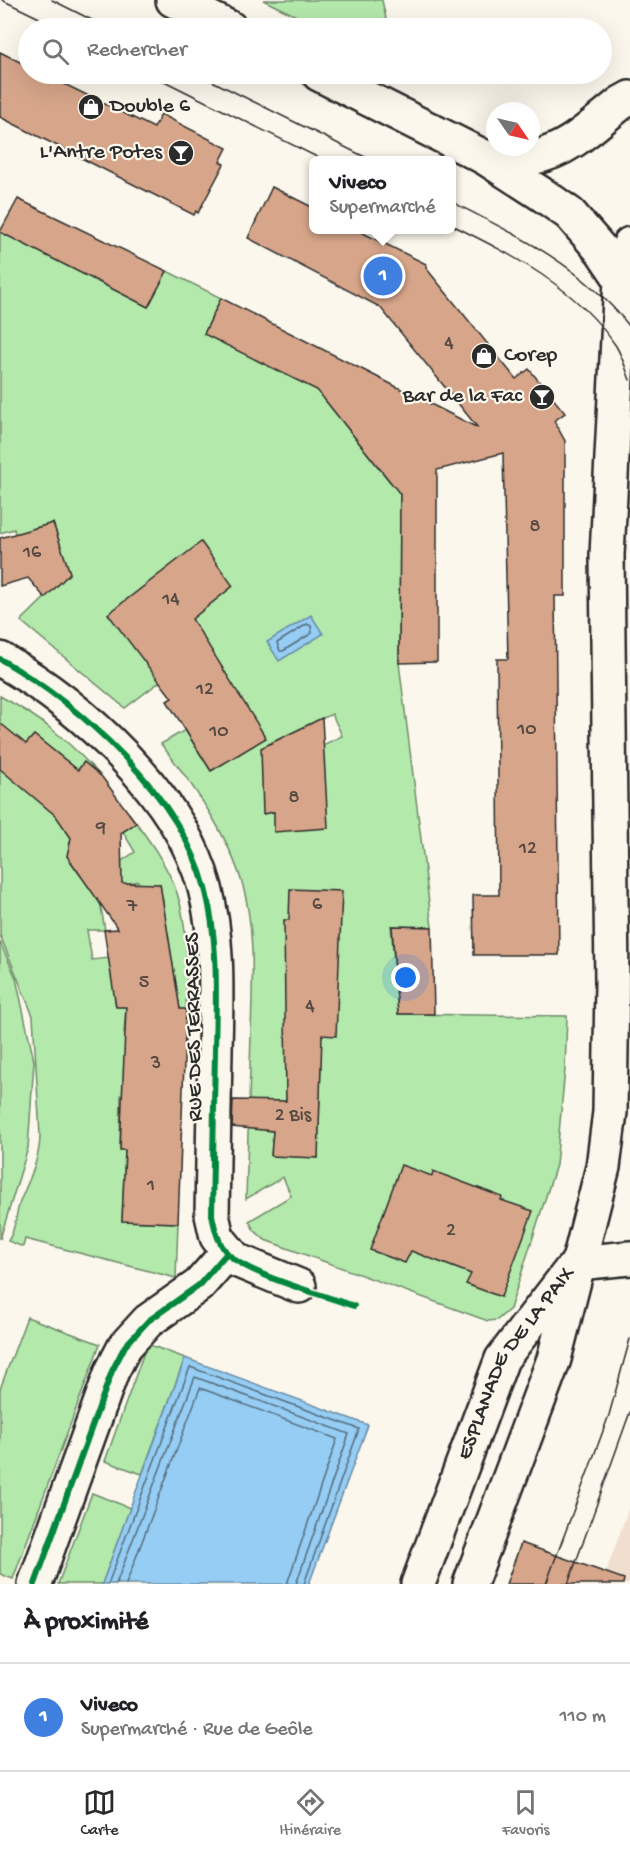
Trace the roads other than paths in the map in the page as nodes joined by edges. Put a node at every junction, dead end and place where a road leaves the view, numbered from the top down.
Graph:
1 (173, 0) edge
2 (210, 18) edge
3 (339, 84) edge
4 (630, 98) edge
5 (484, 157) junction
6 (630, 244) edge
7 (621, 279) junction
8 (620, 479) edge
9 (0, 659) edge
10 (227, 1253) junction
11 (630, 1258) edge
12 (577, 1263) junction
13 (299, 1286) dead end
14 (35, 1584) edge
15 (418, 1584) edge
16 (470, 1584) edge

1 - 2 main road
3 - 5 main road
4 - 5 main road
5 - 7 main road
6 - 7 main road
7 - 8 main road
8 - 12 main road
9 - 10 main road, RUE DES TERRASSES
10 - 13 main road
10 - 14 main road
11 - 12 main road
12 - 15 main road, ESPLANADE DE LA PAIX
12 - 16 main road, ESPLANADE DE LA PAIX

